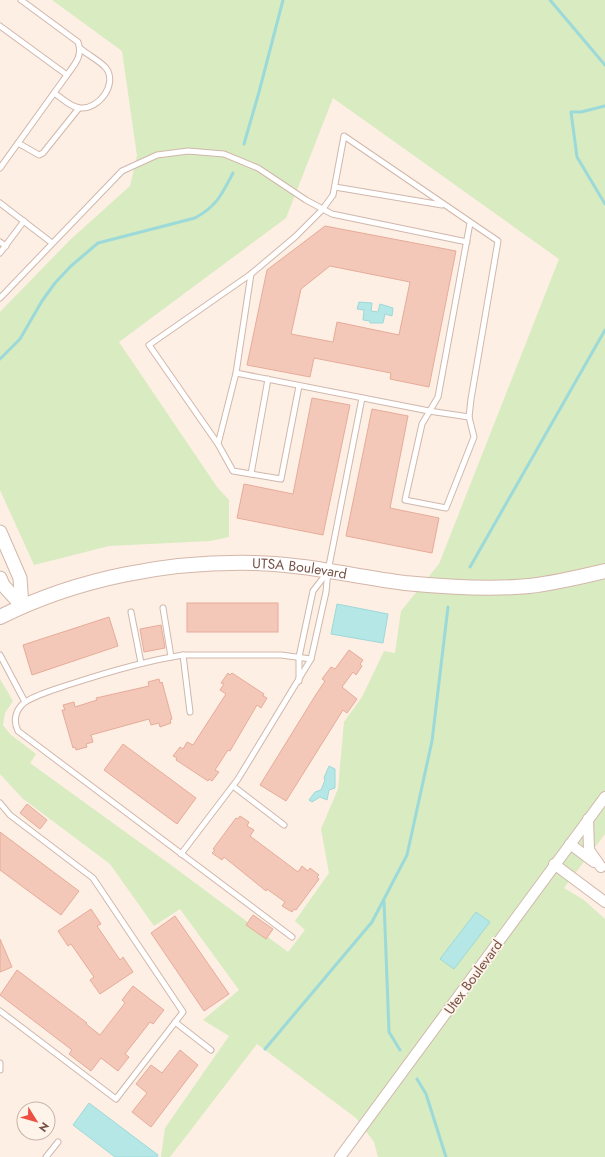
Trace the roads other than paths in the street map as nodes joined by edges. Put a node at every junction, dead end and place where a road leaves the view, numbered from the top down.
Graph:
1 (20, 0) edge
2 (0, 26) edge
3 (80, 49) junction
4 (67, 75) junction
5 (54, 93) junction
6 (79, 108) junction
7 (18, 143) junction
8 (0, 168) edge
9 (335, 187) junction
10 (0, 203) edge
11 (445, 205) junction
12 (322, 210) junction
13 (24, 221) junction
14 (470, 222) junction
15 (0, 242) edge
16 (467, 242) junction
17 (52, 243) junction
18 (6, 246) junction
19 (0, 254) edge
20 (251, 274) junction
21 (0, 298) edge
22 (236, 373) junction
23 (268, 379) junction
24 (299, 386) junction
25 (362, 398) junction
26 (429, 412) junction
27 (469, 417) junction
28 (218, 444) junction
29 (251, 474) junction
30 (0, 532) edge
31 (328, 571) junction
32 (605, 571) edge
33 (0, 578) edge
34 (22, 606) junction
35 (163, 608) dead end
36 (131, 612) dead end
37 (0, 617) edge
38 (0, 655) edge
39 (182, 655) junction
40 (171, 657) junction
41 (299, 657) junction
42 (311, 659) junction
43 (141, 663) junction
44 (299, 682) junction
45 (25, 702) junction
46 (190, 712) dead end
47 (233, 786) junction
48 (605, 797) edge
49 (0, 804) edge
50 (588, 819) junction
51 (284, 825) dead end
52 (570, 844) junction
53 (182, 854) junction
54 (554, 864) junction
55 (603, 869) edge
56 (605, 902) edge
57 (292, 937) dead end
58 (0, 1012) edge
59 (175, 1022) junction
60 (211, 1050) dead end
61 (0, 1063) edge
62 (0, 1070) edge
63 (58, 1142) dead end
64 (46, 1157) edge
65 (340, 1157) edge

1 - 3 lane
2 - 4 lane
3 - 4 lane
3 - 6 lane
4 - 5 lane
5 - 6 lane
5 - 7 lane
6 - 7 lane
7 - 8 lane
9 - 11 lane
9 - 11 lane
9 - 12 lane
10 - 13 lane
11 - 14 lane
12 - 16 lane
12 - 17 lane
12 - 20 lane
13 - 17 lane
13 - 18 lane
14 - 16 lane
14 - 27 lane
15 - 18 lane
16 - 26 lane
17 - 21 lane
18 - 19 lane
20 - 22 lane
20 - 28 lane
22 - 23 lane
22 - 28 lane
23 - 24 lane
23 - 29 lane
24 - 25 lane
24 - 29 lane
25 - 26 lane
25 - 31 lane
26 - 27 lane
26 - 27 lane
28 - 29 lane
30 - 34 street
31 - 32 main road, UTSA Boulevard
31 - 34 main road, UTSA Boulevard
31 - 41 lane
31 - 42 lane
33 - 34 street
34 - 37 main road, UTSA Boulevard
35 - 40 lane
36 - 43 lane
38 - 45 lane
39 - 40 lane
39 - 41 lane
39 - 46 lane
40 - 43 lane
41 - 42 lane
41 - 44 lane
42 - 44 lane
43 - 45 lane
44 - 47 lane
45 - 53 lane
47 - 51 lane
47 - 53 lane
48 - 50 street, Utex Boulevard
49 - 59 lane
50 - 52 street, Utex Boulevard
50 - 55 street
52 - 54 street, Utex Boulevard
52 - 55 street
53 - 57 lane
54 - 56 street
54 - 65 street, Utex Boulevard
58 - 59 lane
59 - 60 lane
61 - 62 lane
63 - 64 lane

